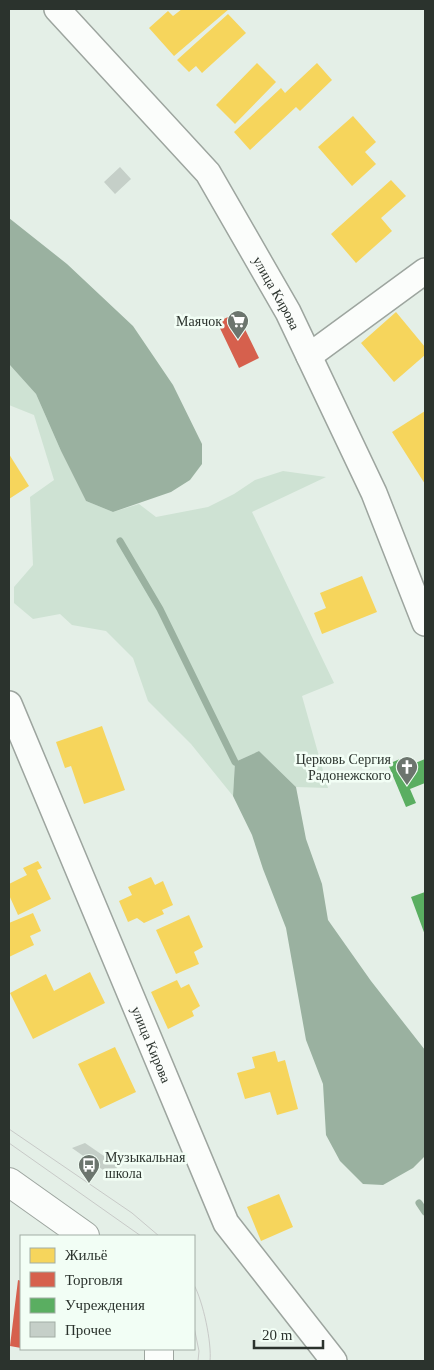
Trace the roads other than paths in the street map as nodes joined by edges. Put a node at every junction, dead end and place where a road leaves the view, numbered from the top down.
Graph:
1 (58, 9) edge
2 (425, 271) edge
3 (309, 356) junction
4 (425, 623) edge
5 (9, 704) edge
6 (9, 1182) edge
7 (83, 1235) edge
8 (334, 1361) edge

1 - 3 street, улица Кирова
2 - 3 street
3 - 4 street, улица Кирова
5 - 8 street, улица Кирова
6 - 7 main road

